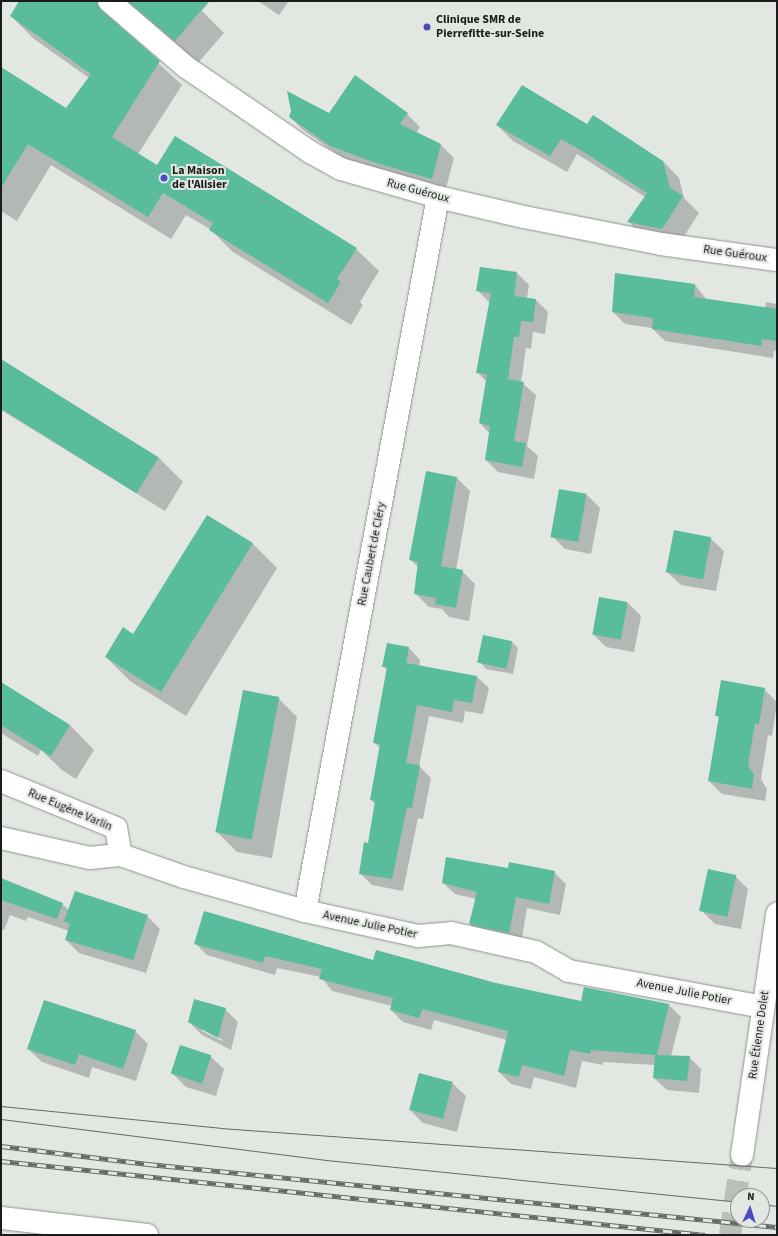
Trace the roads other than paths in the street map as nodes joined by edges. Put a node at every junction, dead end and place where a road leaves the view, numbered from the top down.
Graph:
1 (109, 1) edge
2 (438, 197) junction
3 (777, 260) edge
4 (1, 781) edge
5 (1, 838) edge
6 (121, 855) junction
7 (305, 911) junction
8 (777, 914) edge
9 (763, 1007) junction
10 (742, 1155) tunnel mouth
11 (1, 1218) edge
12 (147, 1235) edge

1 - 2 street, Rue Guéroux
2 - 3 street, Rue Guéroux
2 - 7 street, Rue Caubert de Cléry
4 - 6 street, Rue Eugène Varlin
5 - 6 street, Avenue Julie Potier
6 - 7 street, Avenue Julie Potier
7 - 9 street, Avenue Julie Potier
8 - 9 street, Rue Étienne Dolet
9 - 10 street, Rue Étienne Dolet
11 - 12 street

